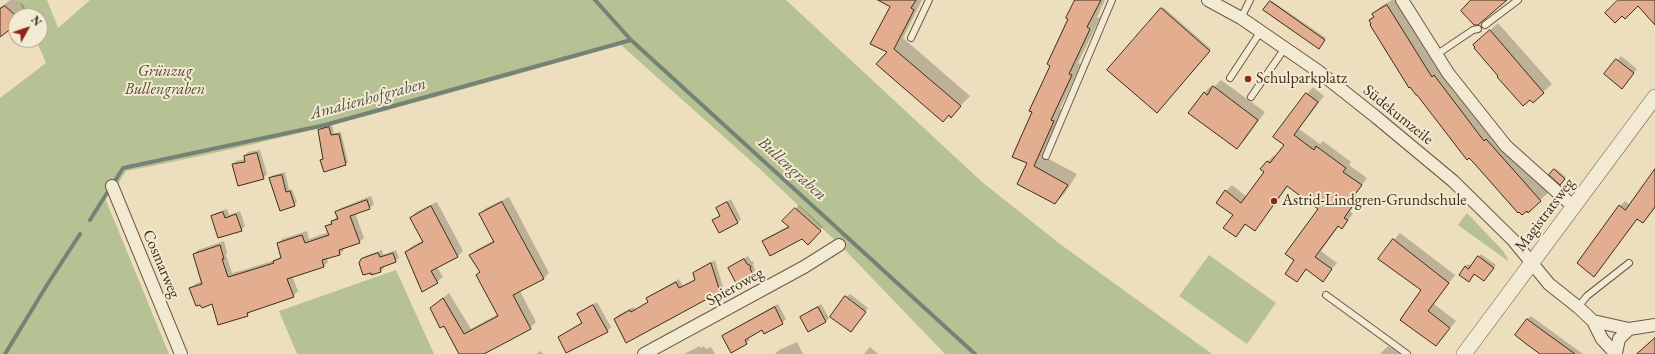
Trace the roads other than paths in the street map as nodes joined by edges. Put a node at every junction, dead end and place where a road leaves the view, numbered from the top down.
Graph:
1 (929, 0) edge
2 (1112, 0) edge
3 (1208, 0) edge
4 (1250, 0) edge
5 (1518, 0) edge
6 (1405, 1) edge
7 (1241, 18) junction
8 (1485, 25) dead end
9 (1478, 29) dead end
10 (1261, 32) junction
11 (911, 38) dead end
12 (1285, 48) junction
13 (1436, 54) junction
14 (1230, 78) dead end
15 (1251, 97) dead end
16 (1655, 97) edge
17 (1046, 156) dead end
18 (112, 186) dead end
19 (1574, 207) junction
20 (839, 245) dead end
21 (1532, 263) junction
22 (1629, 263) dead end
23 (1326, 294) dead end
24 (1578, 307) junction
25 (1593, 321) junction
26 (1655, 325) edge
27 (1628, 329) junction
28 (181, 354) edge
29 (644, 354) edge
30 (1407, 354) edge
31 (1464, 354) edge
32 (1616, 354) edge

1 - 11 lane
2 - 17 lane
3 - 7 street, Südekumzeile
4 - 7 lane
5 - 8 lane
6 - 13 street
7 - 10 street, Südekumzeile
9 - 13 lane
10 - 12 street, Südekumzeile
10 - 14 lane
12 - 15 lane
12 - 21 street, Südekumzeile
13 - 19 street
16 - 19 street, Magistratsweg
18 - 28 street, Cosmarweg
19 - 21 street, Magistratsweg
20 - 29 street, Spieroweg
21 - 24 street, Südekumzeile
21 - 31 street, Magistratsweg
22 - 24 lane
23 - 30 lane
24 - 25 street, Südekumzeile
25 - 27 street
25 - 32 street
26 - 27 street
27 - 32 street

